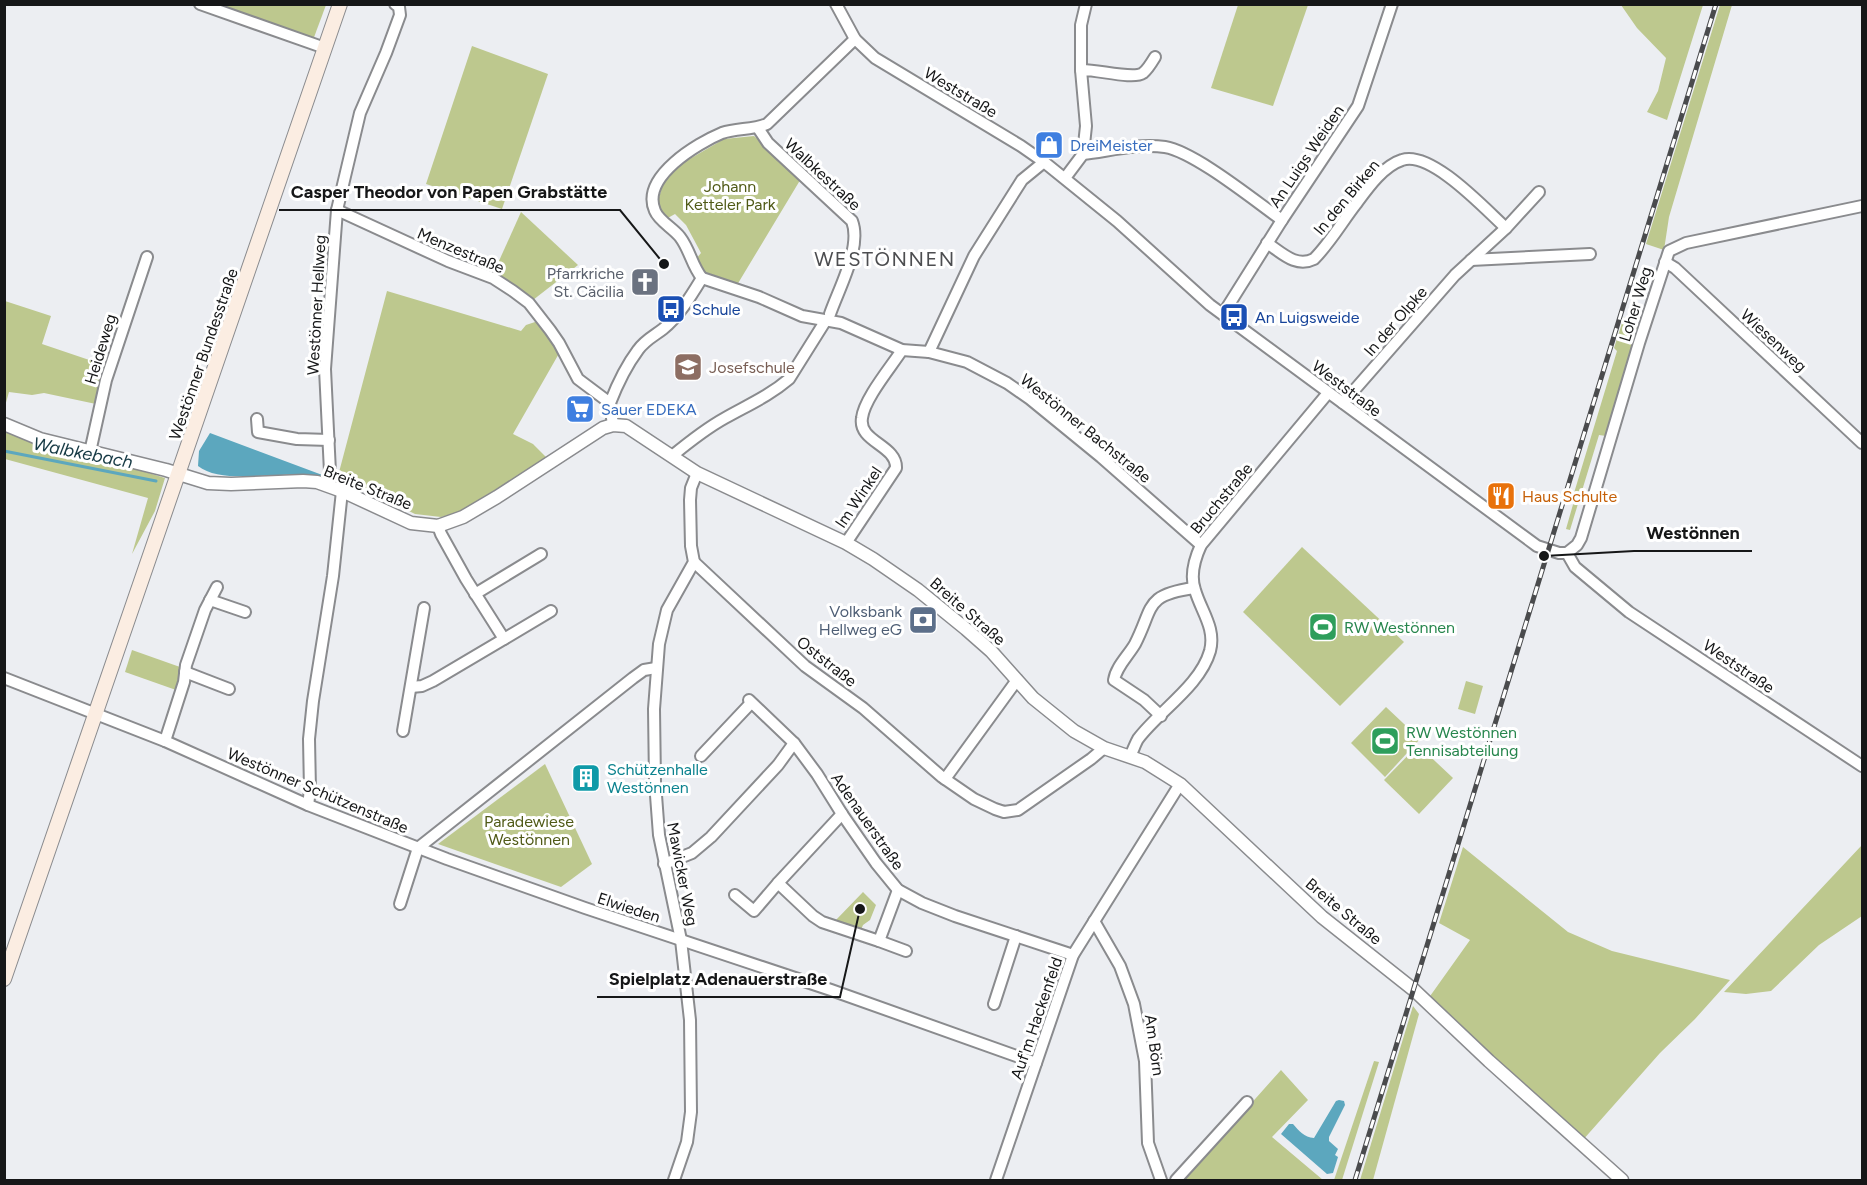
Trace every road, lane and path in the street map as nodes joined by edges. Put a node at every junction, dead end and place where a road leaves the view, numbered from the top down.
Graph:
1 (200, 4) edge
2 (340, 4) edge
3 (395, 4) edge
4 (836, 4) edge
5 (1086, 4) edge
6 (1392, 4) edge
7 (855, 39) junction
8 (325, 48) junction
9 (1155, 57) dead end
10 (1081, 70) junction
11 (758, 128) junction
12 (1083, 154) junction
13 (1044, 162) junction
14 (1065, 178) junction
15 (1539, 192) dead end
16 (1863, 206) edge
17 (338, 210) junction
18 (1282, 220) junction
19 (1506, 228) junction
20 (1267, 243) junction
21 (1590, 254) dead end
22 (147, 257) dead end
23 (1471, 260) junction
24 (1665, 262) junction
25 (702, 278) junction
26 (1222, 314) junction
27 (828, 317) junction
28 (902, 350) junction
29 (929, 352) junction
30 (1328, 393) junction
31 (610, 403) junction
32 (1343, 403) junction
33 (257, 419) dead end
34 (4, 424) edge
35 (613, 425) junction
36 (329, 440) junction
37 (1863, 443) edge
38 (90, 452) junction
39 (672, 456) junction
40 (697, 473) junction
41 (180, 474) junction
42 (328, 485) junction
43 (342, 491) junction
44 (438, 526) junction
45 (846, 543) junction
46 (1201, 545) junction
47 (1567, 553) junction
48 (541, 554) dead end
49 (694, 562) junction
50 (217, 587) dead end
51 (1194, 588) junction
52 (476, 594) junction
53 (210, 600) junction
54 (424, 608) dead end
55 (551, 611) dead end
56 (245, 612) dead end
57 (504, 639) junction
58 (656, 668) junction
59 (185, 672) junction
60 (4, 678) edge
61 (1017, 680) junction
62 (411, 687) junction
63 (229, 688) dead end
64 (96, 713) junction
65 (1161, 716) junction
66 (403, 731) dead end
67 (165, 741) junction
68 (794, 743) junction
69 (1104, 748) junction
70 (701, 756) dead end
71 (1130, 756) junction
72 (1863, 766) edge
73 (945, 779) junction
74 (1180, 784) junction
75 (308, 805) junction
76 (842, 814) junction
77 (418, 848) junction
78 (664, 864) junction
79 (778, 883) junction
80 (898, 890) junction
81 (735, 895) dead end
82 (400, 904) dead end
83 (1094, 921) junction
84 (1016, 936) junction
85 (681, 940) junction
86 (879, 941) junction
87 (906, 951) dead end
88 (1073, 955) junction
89 (4, 979) edge
90 (994, 1004) dead end
91 (1036, 1063) junction
92 (1248, 1102) dead end
93 (674, 1180) edge
94 (996, 1180) edge
95 (1161, 1180) edge
96 (1176, 1180) edge
97 (1622, 1180) edge

1 - 8 street
2 - 8 main road, Westönner Bundesstraße
3 - 17 street, Westönner Hellweg
4 - 7 street, Weststraße
5 - 10 street
6 - 18 street, An Luigs Weiden
7 - 11 street
7 - 13 street, Weststraße
8 - 41 main road, Westönner Bundesstraße
9 - 10 street
10 - 12 street
11 - 25 street
11 - 27 street, Walbkestraße
12 - 14 street
12 - 18 street
13 - 14 street, Weststraße
13 - 29 street
14 - 26 street, Weststraße
15 - 19 street, In der Olpke
16 - 24 street, Loher Weg
17 - 31 street, Menzestraße
17 - 36 street, Westönner Hellweg
18 - 20 street, An Luigs Weiden
19 - 20 street, In den Birken
19 - 23 street, In der Olpke
20 - 26 street, An Luigs Weiden
21 - 23 street
22 - 38 street, Heideweg
23 - 32 street, In der Olpke
24 - 37 street, Wiesenweg
24 - 47 street, Loher Weg
25 - 27 street, Westönner Bachstraße
25 - 31 street
26 - 30 street, Weststraße
27 - 28 street, Westönner Bachstraße
27 - 39 street, Walbkestraße
28 - 29 street, Westönner Bachstraße
28 - 45 street, Im Winkel
29 - 46 street, Westönner Bachstraße
30 - 32 street, Weststraße
30 - 46 street, Bruchstraße
31 - 35 street
32 - 47 street, Weststraße
33 - 36 street
34 - 38 street
35 - 39 street, Breite Straße
35 - 44 street, Breite Straße
36 - 42 street, Westönner Hellweg
38 - 41 street
39 - 40 street, Breite Straße
40 - 45 street, Breite Straße
40 - 49 street
41 - 42 street, Breite Straße
41 - 64 main road, Westönner Bundesstraße
42 - 43 street, Breite Straße
43 - 44 street, Breite Straße
43 - 75 street
44 - 52 street
45 - 61 street, Breite Straße
46 - 51 street, Bruchstraße
47 - 72 street, Weststraße
48 - 52 street
49 - 58 street, Mawicker Weg
49 - 73 street, Oststraße
50 - 53 street
51 - 65 street, Bruchstraße
51 - 65 street
52 - 57 street
53 - 56 street
53 - 59 street
54 - 62 street
55 - 57 street
57 - 62 street
58 - 77 street, Westönner Schützenstraße
58 - 78 street, Mawicker Weg
59 - 63 street
59 - 67 street
60 - 64 street, Westönner Schützenstraße
61 - 69 street, Breite Straße
61 - 73 street
62 - 66 street
64 - 67 street, Westönner Schützenstraße
64 - 89 main road, Westönner Bundesstraße
65 - 71 street, Bruchstraße
67 - 75 street, Westönner Schützenstraße
68 - 70 street, Adenauerstraße
68 - 76 street, Adenauerstraße
68 - 78 street
69 - 71 street, Breite Straße
69 - 73 street, Oststraße
71 - 74 street, Breite Straße
74 - 83 street, Auf'm Hackenfeld
74 - 97 street, Breite Straße
75 - 77 street, Westönner Schützenstraße
76 - 79 street
76 - 80 street, Adenauerstraße
77 - 82 street
77 - 85 street, Elwieden
78 - 85 street, Mawicker Weg
79 - 81 street
79 - 86 street
80 - 84 street, Adenauerstraße
80 - 86 street
83 - 88 street, Auf'm Hackenfeld
83 - 95 street, Am Börn
84 - 88 street, Adenauerstraße
84 - 90 street
85 - 91 street, Elwieden
85 - 93 street, Mawicker Weg
86 - 87 street
88 - 91 street, Auf'm Hackenfeld
91 - 94 street, Auf'm Hackenfeld
92 - 96 street

